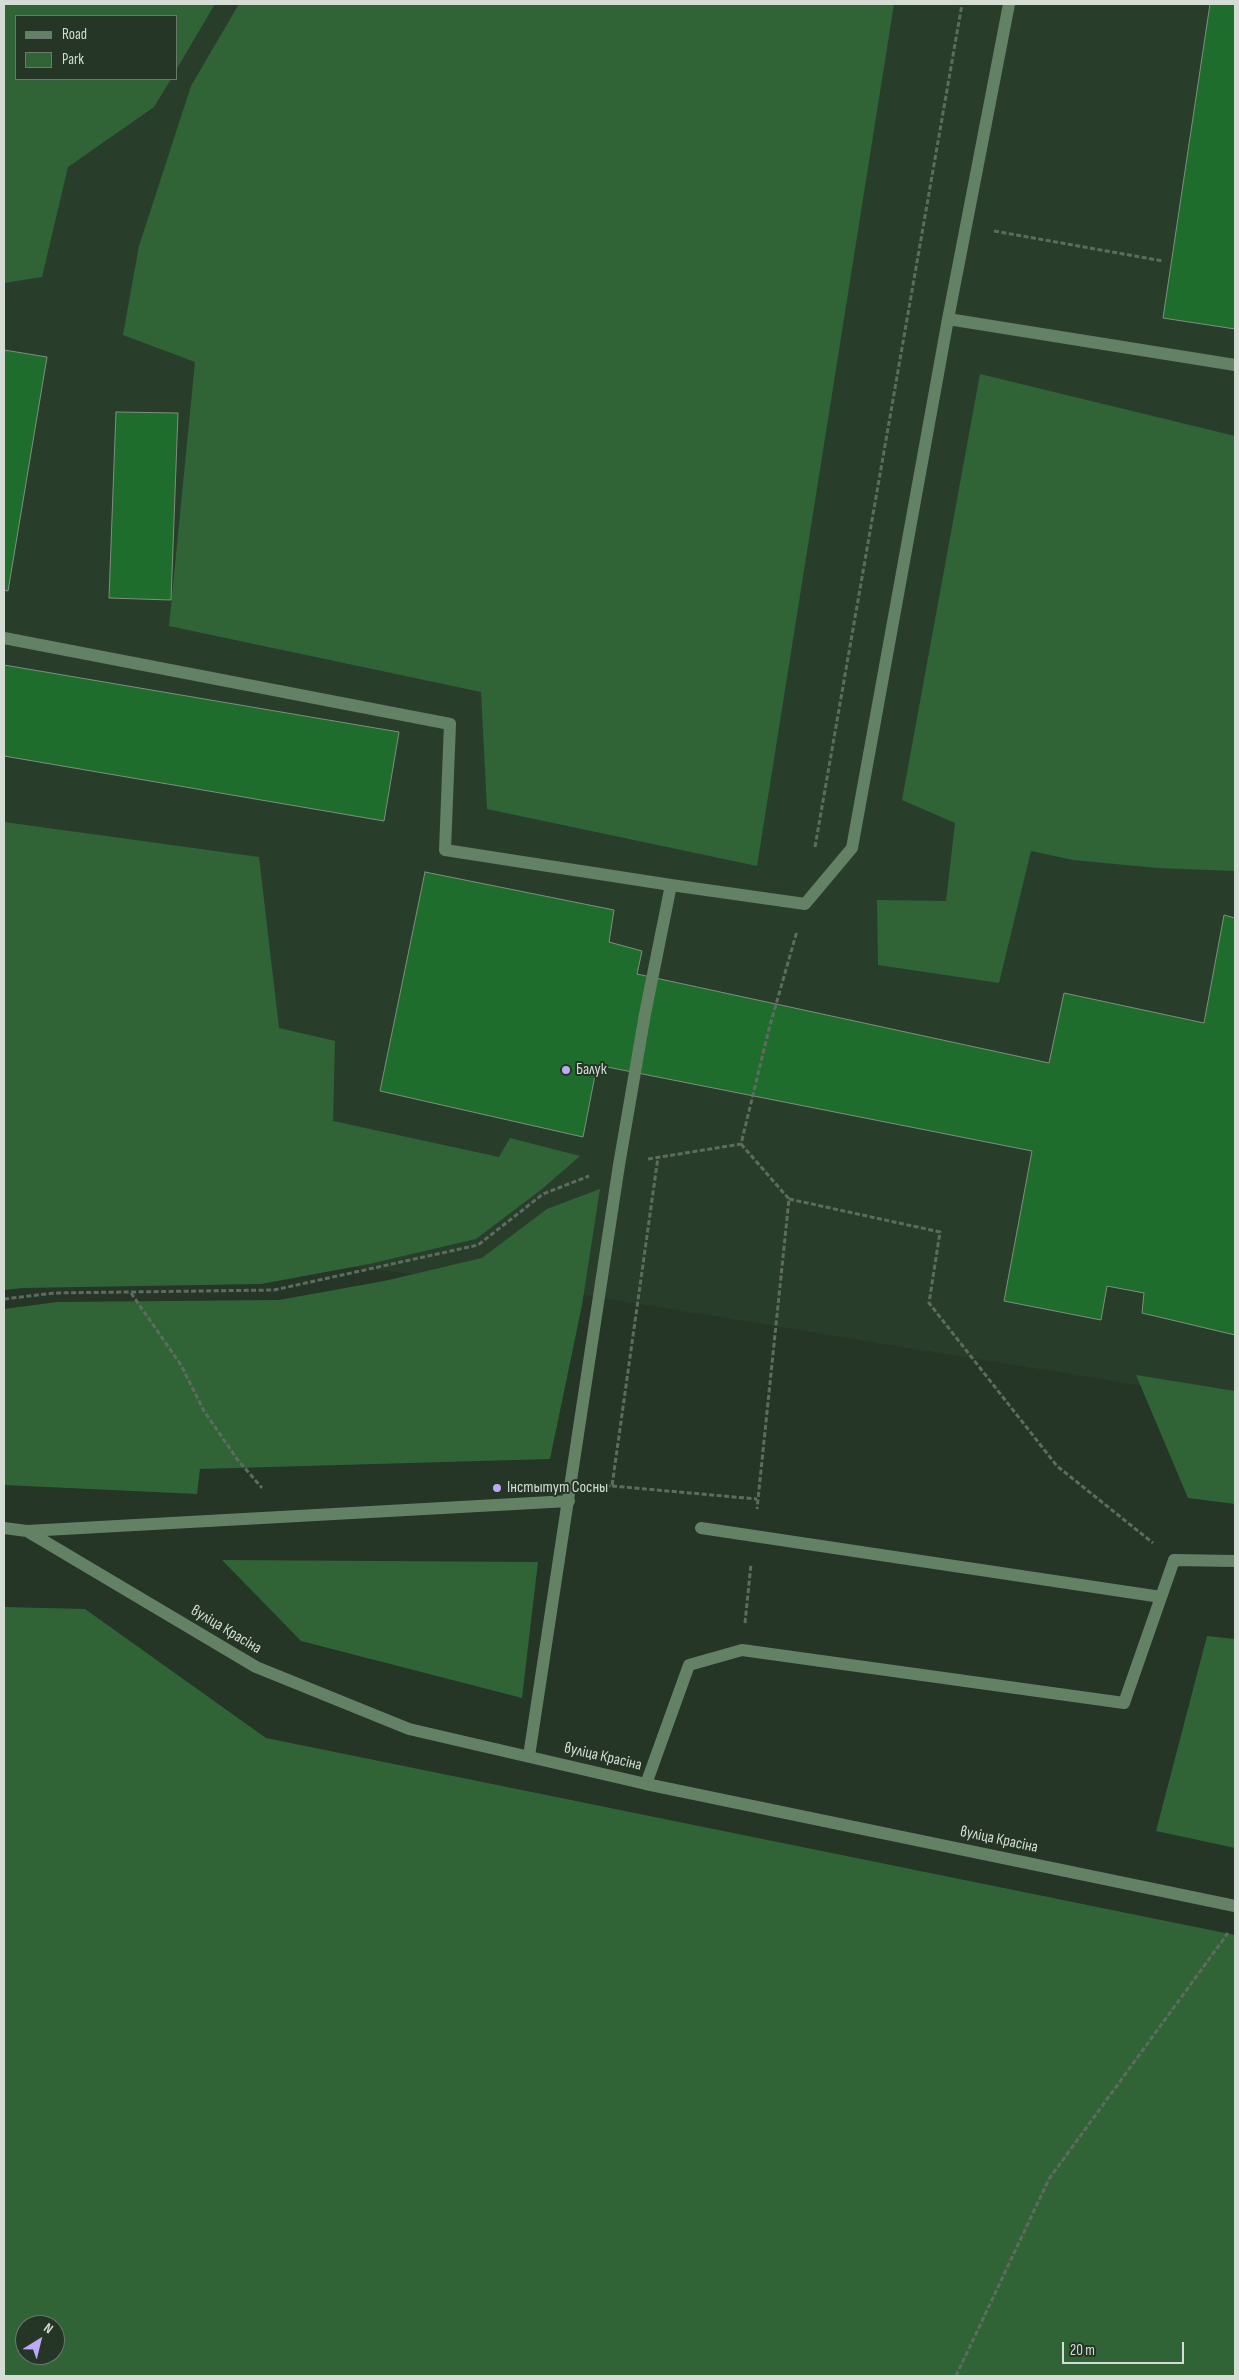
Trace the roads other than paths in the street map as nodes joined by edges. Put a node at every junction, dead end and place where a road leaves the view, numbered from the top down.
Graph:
1 (1009, 4) edge
2 (948, 319) junction
3 (1235, 365) edge
4 (4, 638) edge
5 (671, 885) junction
6 (569, 1501) junction
7 (4, 1528) edge
8 (701, 1528) dead end
9 (27, 1531) junction
10 (1235, 1561) edge
11 (1161, 1597) junction
12 (529, 1756) junction
13 (646, 1784) junction
14 (1235, 1906) edge

1 - 2 street
2 - 3 street
2 - 5 street
4 - 5 street
5 - 6 street
6 - 9 street
6 - 12 street
7 - 9 street, вуліца Красіна
8 - 11 street
9 - 12 street, вуліца Красіна
10 - 11 street
11 - 13 street
12 - 13 street, вуліца Красіна
13 - 14 street, вуліца Красіна

